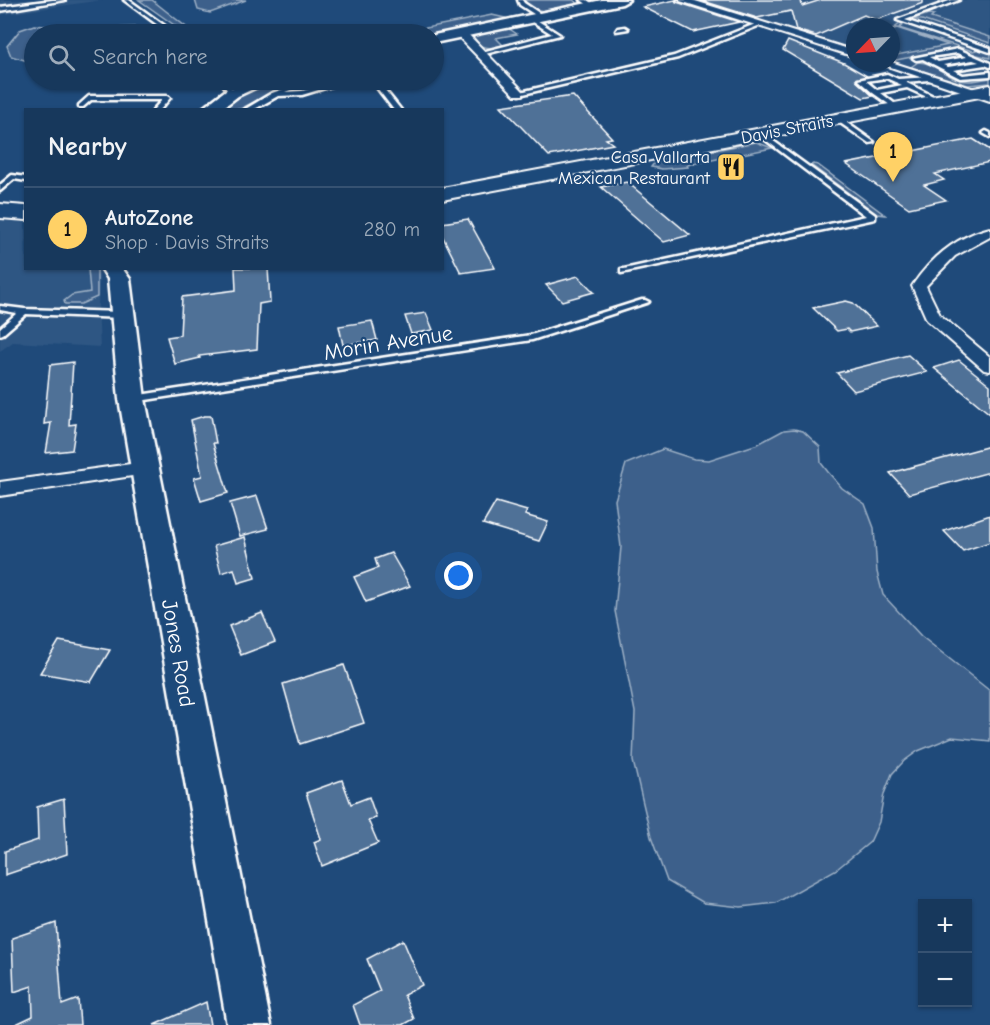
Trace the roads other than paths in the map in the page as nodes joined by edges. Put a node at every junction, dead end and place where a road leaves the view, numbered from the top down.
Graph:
1 (63, 0) edge
2 (126, 0) edge
3 (520, 0) edge
4 (621, 0) edge
5 (682, 0) edge
6 (957, 0) edge
7 (588, 3) edge
8 (0, 9) edge
9 (537, 18) junction
10 (159, 24) edge
11 (760, 24) junction
12 (626, 29) dead end
13 (618, 30) dead end
14 (461, 33) junction
15 (444, 37) edge
16 (990, 50) edge
17 (846, 51) edge
18 (481, 52) junction
19 (971, 56) junction
20 (924, 57) junction
21 (916, 58) dead end
22 (940, 65) junction
23 (987, 65) edge
24 (900, 68) edge
25 (956, 74) junction
26 (990, 74) edge
27 (929, 78) junction
28 (898, 81) junction
29 (908, 86) junction
30 (225, 90) edge
31 (285, 90) edge
32 (297, 90) edge
33 (313, 90) edge
34 (382, 90) edge
35 (875, 92) junction
36 (286, 93) junction
37 (519, 93) joint
38 (274, 94) junction
39 (985, 94) edge
40 (938, 100) junction
41 (81, 106) dead end
42 (158, 108) edge
43 (210, 108) edge
44 (250, 108) edge
45 (396, 108) edge
46 (897, 108) junction
47 (838, 120) junction
48 (761, 134) junction
49 (871, 142) dead end
50 (24, 179) edge
51 (0, 189) edge
52 (444, 194) edge
53 (0, 211) edge
54 (24, 213) edge
55 (990, 232) edge
56 (624, 271) dead end
57 (118, 272) edge
58 (645, 303) dead end
59 (0, 308) edge
60 (24, 311) junction
61 (122, 315) junction
62 (0, 332) edge
63 (990, 366) edge
64 (132, 399) junction
65 (145, 468) junction
66 (0, 489) edge
67 (249, 1025) edge

1 - 8 lane
2 - 10 lane
3 - 9 lane
4 - 7 main road
5 - 11 street
6 - 16 lane
7 - 9 main road
9 - 14 main road
9 - 18 lane
11 - 17 street
11 - 37 lane
12 - 13 lane
14 - 15 main road
14 - 18 street
18 - 37 street
19 - 20 lane
19 - 22 lane
19 - 23 lane
20 - 21 lane
20 - 22 lane
22 - 23 lane
22 - 25 lane
23 - 25 lane
24 - 27 street
25 - 26 lane
27 - 28 lane
27 - 39 street
28 - 29 lane
28 - 35 lane
29 - 35 lane
29 - 40 lane
30 - 43 main road
31 - 38 lane
32 - 36 lane
33 - 36 lane
34 - 45 lane
35 - 46 lane
36 - 38 lane
38 - 44 lane
39 - 40 main road, Davis Straits
40 - 46 main road, Davis Straits
41 - 42 lane
46 - 47 main road, Davis Straits
47 - 48 main road, Davis Straits
47 - 49 lane
48 - 52 main road, Davis Straits
48 - 56 lane
50 - 51 lane
53 - 54 main road
55 - 63 street
57 - 61 main road, Jones Road
58 - 64 lane, Morin Avenue
59 - 60 lane
60 - 61 lane
60 - 62 lane
61 - 64 main road, Jones Road
64 - 65 main road, Jones Road
65 - 66 street
65 - 67 main road, Jones Road

